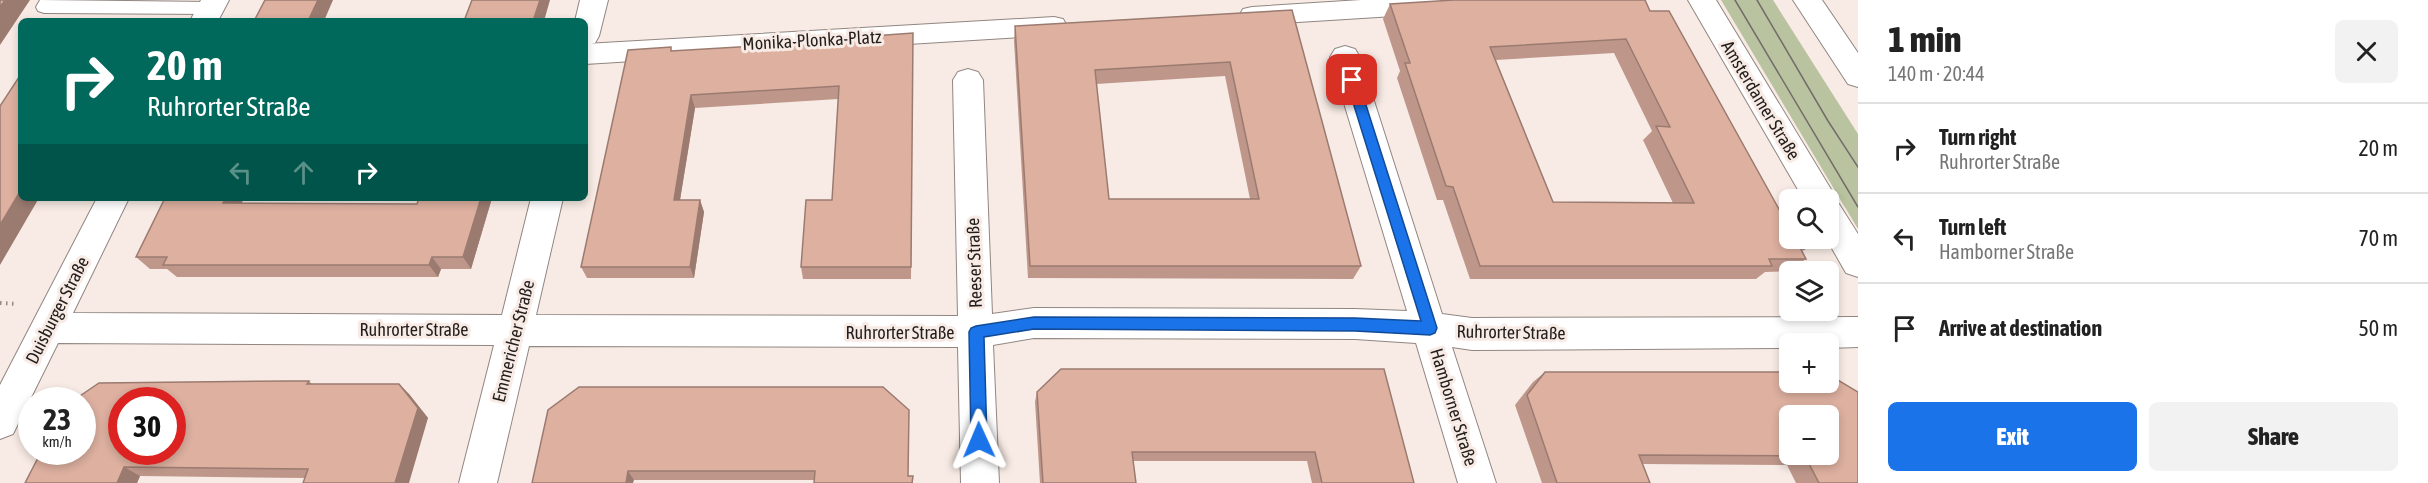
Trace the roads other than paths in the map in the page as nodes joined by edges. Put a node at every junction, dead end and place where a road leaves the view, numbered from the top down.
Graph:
1 (48, 0) edge
2 (594, 0) edge
3 (1506, 0) edge
4 (1702, 0) edge
5 (1807, 0) edge
6 (210, 10) edge
7 (1225, 17) edge
8 (588, 24) edge
9 (1083, 25) edge
10 (588, 54) edge
11 (1345, 57) dead end
12 (1858, 76) edge
13 (968, 80) dead end
14 (1814, 189) edge
15 (112, 201) edge
16 (546, 201) edge
17 (1839, 231) edge
18 (1858, 263) edge
19 (48, 328) junction
20 (1430, 328) junction
21 (517, 329) junction
22 (976, 332) junction
23 (1858, 332) edge
24 (0, 422) edge
25 (478, 483) edge
26 (980, 483) edge
27 (1477, 483) edge

1 - 6 lane
2 - 8 street
3 - 7 street
4 - 14 street, Amsterdamer Straße
5 - 12 street
9 - 10 street, Monika-Plonka-Platz
11 - 20 street, Hamborner Straße
13 - 22 street, Reeser Straße
15 - 19 street, Duisburger Straße
16 - 21 street, Emmericher Straße
17 - 18 street
19 - 21 street, Ruhrorter Straße
19 - 24 street, Duisburger Straße
20 - 22 street, Ruhrorter Straße
20 - 23 street, Ruhrorter Straße
20 - 27 street, Hamborner Straße
21 - 22 street, Ruhrorter Straße
21 - 25 street, Emmericher Straße
22 - 26 street, Reeser Straße

